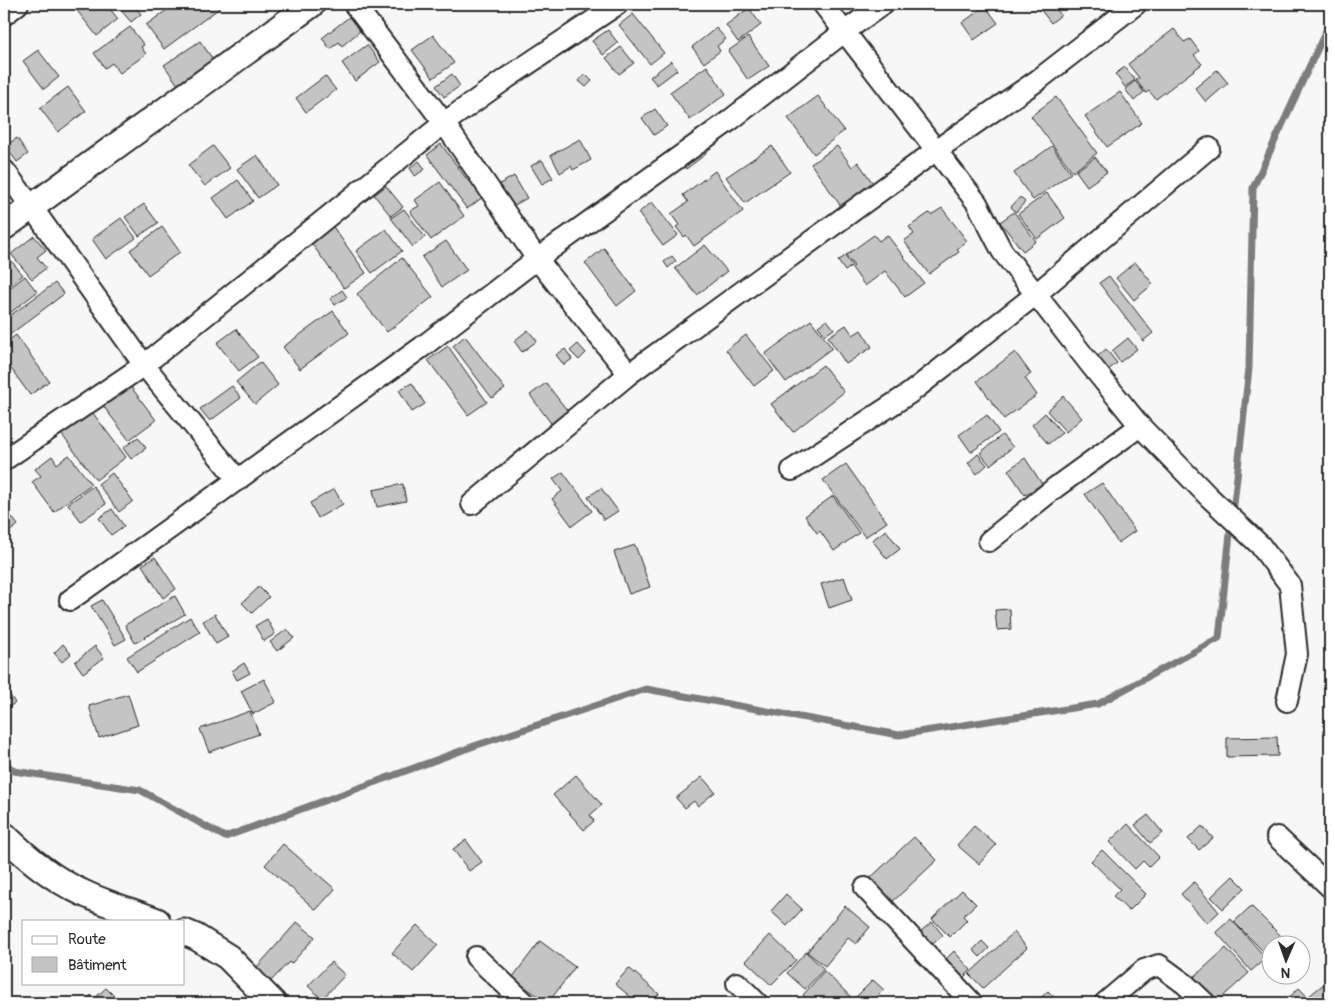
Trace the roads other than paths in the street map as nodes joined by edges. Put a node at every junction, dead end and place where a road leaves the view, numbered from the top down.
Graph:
1 (18, 4) edge
2 (312, 4) edge
3 (354, 4) edge
4 (618, 4) edge
5 (823, 4) edge
6 (883, 4) edge
7 (1136, 4) edge
8 (4, 14) edge
9 (844, 32) junction
10 (444, 123) junction
11 (1209, 148) dead end
12 (935, 151) junction
13 (4, 170) edge
14 (31, 206) junction
15 (4, 227) edge
16 (537, 259) junction
17 (1035, 295) junction
18 (144, 364) junction
19 (629, 374) junction
20 (1140, 426) junction
21 (4, 460) edge
22 (792, 470) dead end
23 (238, 480) junction
24 (472, 504) dead end
25 (989, 541) dead end
26 (70, 600) dead end
27 (1287, 701) dead end
28 (4, 835) edge
29 (1277, 837) dead end
30 (1330, 887) edge
31 (865, 888) dead end
32 (154, 920) edge
33 (185, 932) edge
34 (476, 957) dead end
35 (737, 983) dead end
36 (273, 1003) edge
37 (525, 1003) edge
38 (757, 1003) edge
39 (972, 1003) edge
40 (1104, 1003) edge
41 (1205, 1003) edge

1 - 8 street
2 - 14 street
3 - 10 street
4 - 10 street
5 - 9 street
6 - 9 street
7 - 12 street
9 - 12 street
9 - 16 street
10 - 16 street
10 - 18 street
11 - 17 street
12 - 17 street
12 - 19 street
13 - 14 street
14 - 15 street
14 - 18 street
16 - 19 street
16 - 23 street
17 - 20 street
17 - 22 street
18 - 21 street
18 - 23 street
19 - 24 street
20 - 25 street
20 - 27 street
23 - 26 street
28 - 32 street
29 - 30 street
31 - 39 street
33 - 36 street
34 - 37 street
35 - 38 street
40 - 41 street

